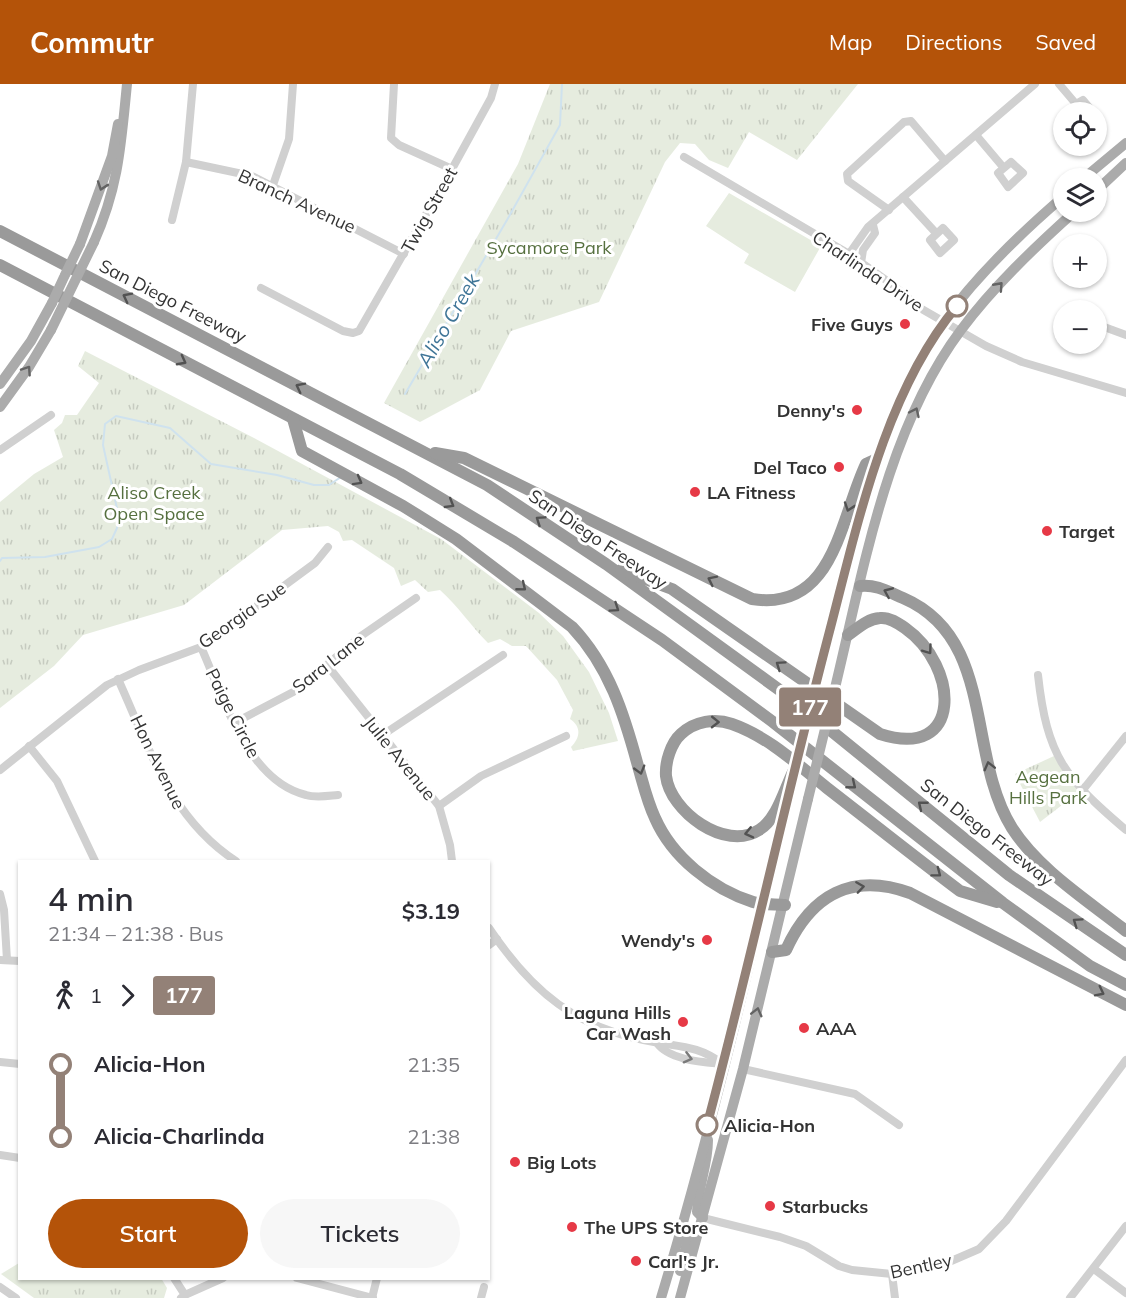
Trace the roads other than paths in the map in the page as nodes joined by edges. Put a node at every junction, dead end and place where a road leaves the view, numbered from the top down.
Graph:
1 (127, 84) edge
2 (193, 84) edge
3 (293, 84) edge
4 (394, 84) edge
5 (495, 84) edge
6 (1035, 84) edge
7 (1059, 84) edge
8 (1074, 102) edge
9 (125, 110) junction
10 (976, 135) junction
11 (1126, 143) edge
12 (684, 157) dead end
13 (945, 161) junction
14 (186, 162) junction
15 (1126, 163) edge
16 (1004, 167) dead end
17 (1096, 168) edge
18 (452, 169) junction
19 (1107, 181) edge
20 (273, 185) junction
21 (903, 197) junction
22 (1053, 206) edge
23 (889, 210) junction
24 (172, 220) dead end
25 (1063, 222) edge
26 (873, 225) junction
27 (0, 231) edge
28 (936, 233) dead end
29 (404, 254) junction
30 (849, 254) junction
31 (861, 263) junction
32 (0, 265) edge
33 (261, 288) dead end
34 (944, 321) junction
35 (1107, 328) edge
36 (961, 330) junction
37 (1126, 335) edge
38 (0, 384) edge
39 (1126, 393) edge
40 (0, 407) edge
41 (51, 415) dead end
42 (293, 419) junction
43 (0, 450) edge
44 (424, 452) junction
45 (878, 455) junction
46 (896, 458) junction
47 (328, 547) dead end
48 (606, 564) junction
49 (842, 584) junction
50 (865, 586) junction
51 (416, 598) dead end
52 (848, 635) junction
53 (201, 647) junction
54 (503, 656) dead end
55 (327, 664) junction
56 (1038, 675) dead end
57 (118, 679) junction
58 (236, 722) junction
59 (381, 736) junction
60 (566, 736) dead end
61 (1126, 736) edge
62 (29, 746) junction
63 (0, 770) edge
64 (793, 772) junction
65 (1082, 791) junction
66 (338, 795) dead end
67 (439, 806) junction
68 (1126, 830) edge
69 (95, 860) edge
70 (235, 860) edge
71 (452, 860) edge
72 (0, 894) edge
73 (764, 903) junction
74 (1003, 903) junction
75 (785, 905) junction
76 (490, 929) edge
77 (1126, 931) edge
78 (497, 939) junction
79 (490, 944) edge
80 (772, 952) junction
81 (1126, 955) edge
82 (4, 960) edge
83 (1126, 985) edge
84 (1126, 1005) edge
85 (1126, 1060) edge
86 (0, 1062) edge
87 (18, 1064) edge
88 (723, 1064) junction
89 (743, 1069) junction
90 (707, 1125) junction
91 (899, 1125) dead end
92 (0, 1155) edge
93 (18, 1158) edge
94 (703, 1218) junction
95 (1126, 1226) edge
96 (683, 1227) junction
97 (1094, 1269) junction
98 (892, 1274) junction
99 (175, 1280) edge
100 (219, 1280) edge
101 (302, 1280) edge
102 (377, 1280) edge
103 (0, 1287) edge
104 (484, 1287) dead end
105 (1126, 1293) edge
106 (337, 1294) edge
107 (183, 1296) edge
108 (16, 1298) edge
109 (373, 1298) edge
110 (481, 1298) edge
111 (661, 1298) edge
112 (679, 1298) edge
113 (895, 1298) edge
114 (1070, 1298) edge

1 - 9 main road
2 - 14 street
3 - 20 street
4 - 18 street
5 - 18 street, Twig Street
6 - 10 street
7 - 8 street
9 -> 38 main road, bridge
40 -> 9 main road, bridge
10 - 13 street
10 - 16 street
11 - 17 main road
12 - 30 street, Charlinda Drive
13 - 21 street
13 - 23 street
14 - 20 street, Branch Avenue
14 - 24 street
15 - 19 main road
18 - 29 street, Twig Street
20 - 29 street, Branch Avenue
21 - 23 street
21 - 28 street
22 - 34 main road
23 - 26 street
36 -> 25 main road
26 - 30 street
26 - 31 street
44 -> 27 highway, San Diego Freeway
29 - 33 street, Twig Street
30 - 31 street, Charlinda Drive
31 - 34 street, Charlinda Drive
32 -> 42 highway
34 - 36 street, Charlinda Drive
34 - 45 main road
35 - 37 street
36 - 39 street, Charlinda Drive
46 -> 36 main road
41 - 43 street
42 -> 73 highway
42 -> 74 highway
45 -> 44 highway
48 -> 44 highway, San Diego Freeway
45 - 46 main road
45 - 49 main road
46 - 50 main road
47 - 53 street, Georgia Sue
52 -> 48 highway
81 -> 48 highway, San Diego Freeway
49 - 50 main road
49 - 64 main road, bridge
50 - 52 main road
77 -> 50 highway
51 - 55 street, Sara Lane
52 - 75 main road, bridge
53 - 57 street, Georgia Sue
53 - 58 street, Paige Circle
54 - 59 street
55 - 58 street, Sara Lane
55 - 59 street, Julie Avenue
56 - 65 street
57 - 62 street, Georgia Sue
57 - 70 street, Hon Avenue
58 - 66 street, Paige Circle
59 - 67 street, Julie Avenue
60 - 67 street
61 - 65 street
62 - 63 street, Georgia Sue
62 - 69 street
64 - 73 main road
64 -> 74 highway
65 - 68 street
67 - 71 street, Julie Avenue
72 - 82 street
73 - 75 highway
73 - 88 main road
74 - 83 highway
75 - 80 main road
76 - 78 street
78 - 79 street
78 - 88 street
80 -> 84 highway
89 -> 80 main road
85 - 98 street, Bentley
86 - 87 street
88 - 89 main road
88 - 90 main road
89 - 91 street
89 - 94 main road
90 - 94 main road
90 - 96 main road
92 - 93 street
94 - 98 street, Bentley
94 - 112 main road
95 - 97 street
96 - 111 main road
96 - 112 main road
97 - 105 street
97 - 114 street
98 - 113 street
99 - 107 street
100 - 107 street
101 - 106 street
102 - 109 street
103 - 108 street
104 - 110 street
106 - 109 street

